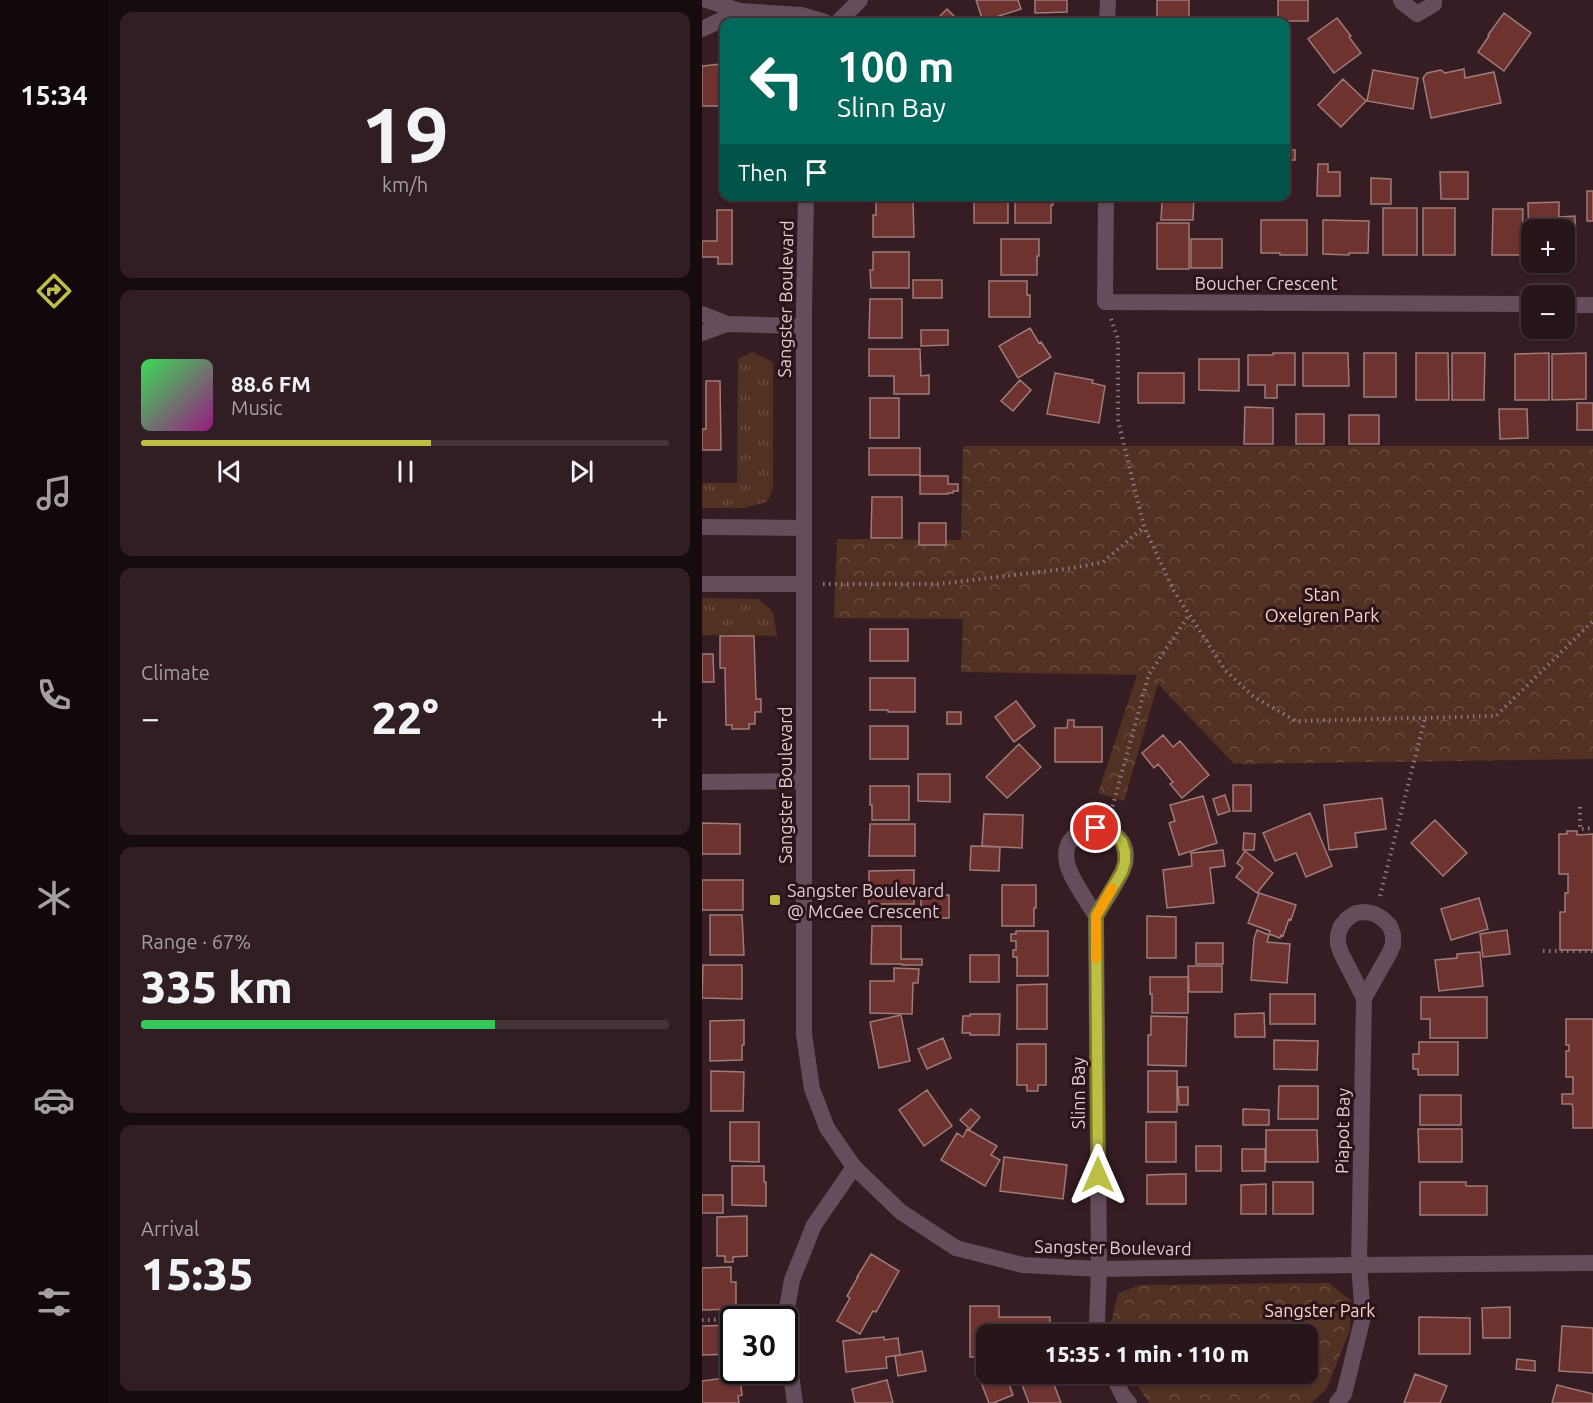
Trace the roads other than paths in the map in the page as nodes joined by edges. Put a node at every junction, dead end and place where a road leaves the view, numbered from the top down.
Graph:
1 (706, 0) edge
2 (861, 0) edge
3 (1108, 0) edge
4 (1401, 0) edge
5 (1434, 0) edge
6 (740, 11) junction
7 (725, 18) edge
8 (811, 18) edge
9 (842, 18) edge
10 (1107, 18) edge
11 (720, 20) edge
12 (702, 29) edge
13 (806, 201) edge
14 (1106, 201) edge
15 (1521, 304) edge
16 (1575, 305) edge
17 (1593, 305) edge
18 (702, 314) edge
19 (727, 324) junction
20 (804, 326) junction
21 (702, 333) edge
22 (702, 527) edge
23 (804, 528) junction
24 (702, 584) edge
25 (804, 584) junction
26 (804, 781) junction
27 (702, 782) edge
28 (1096, 916) junction
29 (1364, 998) junction
30 (854, 1167) junction
31 (1593, 1263) edge
32 (1359, 1265) junction
33 (1099, 1269) junction
34 (787, 1306) edge
35 (1097, 1324) edge
36 (792, 1384) edge
37 (1117, 1384) edge
38 (795, 1403) edge
39 (1129, 1403) edge
40 (1337, 1403) edge

1 - 6 street
2 - 9 street
3 - 10 street
4 - 5 street
6 - 7 street
6 - 8 street
11 - 12 street
13 - 20 street, Sangster Boulevard
14 - 15 street, Boucher Crescent
16 - 17 street
18 - 19 street
19 - 20 street
19 - 21 street
20 - 23 street, Sangster Boulevard
22 - 23 street
23 - 25 street, Sangster Boulevard
24 - 25 street
25 - 26 street, Sangster Boulevard
26 - 27 street
26 - 30 street, Sangster Boulevard
28 - 28 street
28 - 33 street, Slinn Bay
29 - 29 street, Piapot Bay
29 - 32 street, Piapot Bay
30 - 33 street, Sangster Boulevard
30 - 34 street
31 - 32 street, Sangster Boulevard
32 - 33 street, Sangster Boulevard
32 - 40 street, Piapot Bay
33 - 35 street, Slinn Bay
36 - 38 street
37 - 39 street

